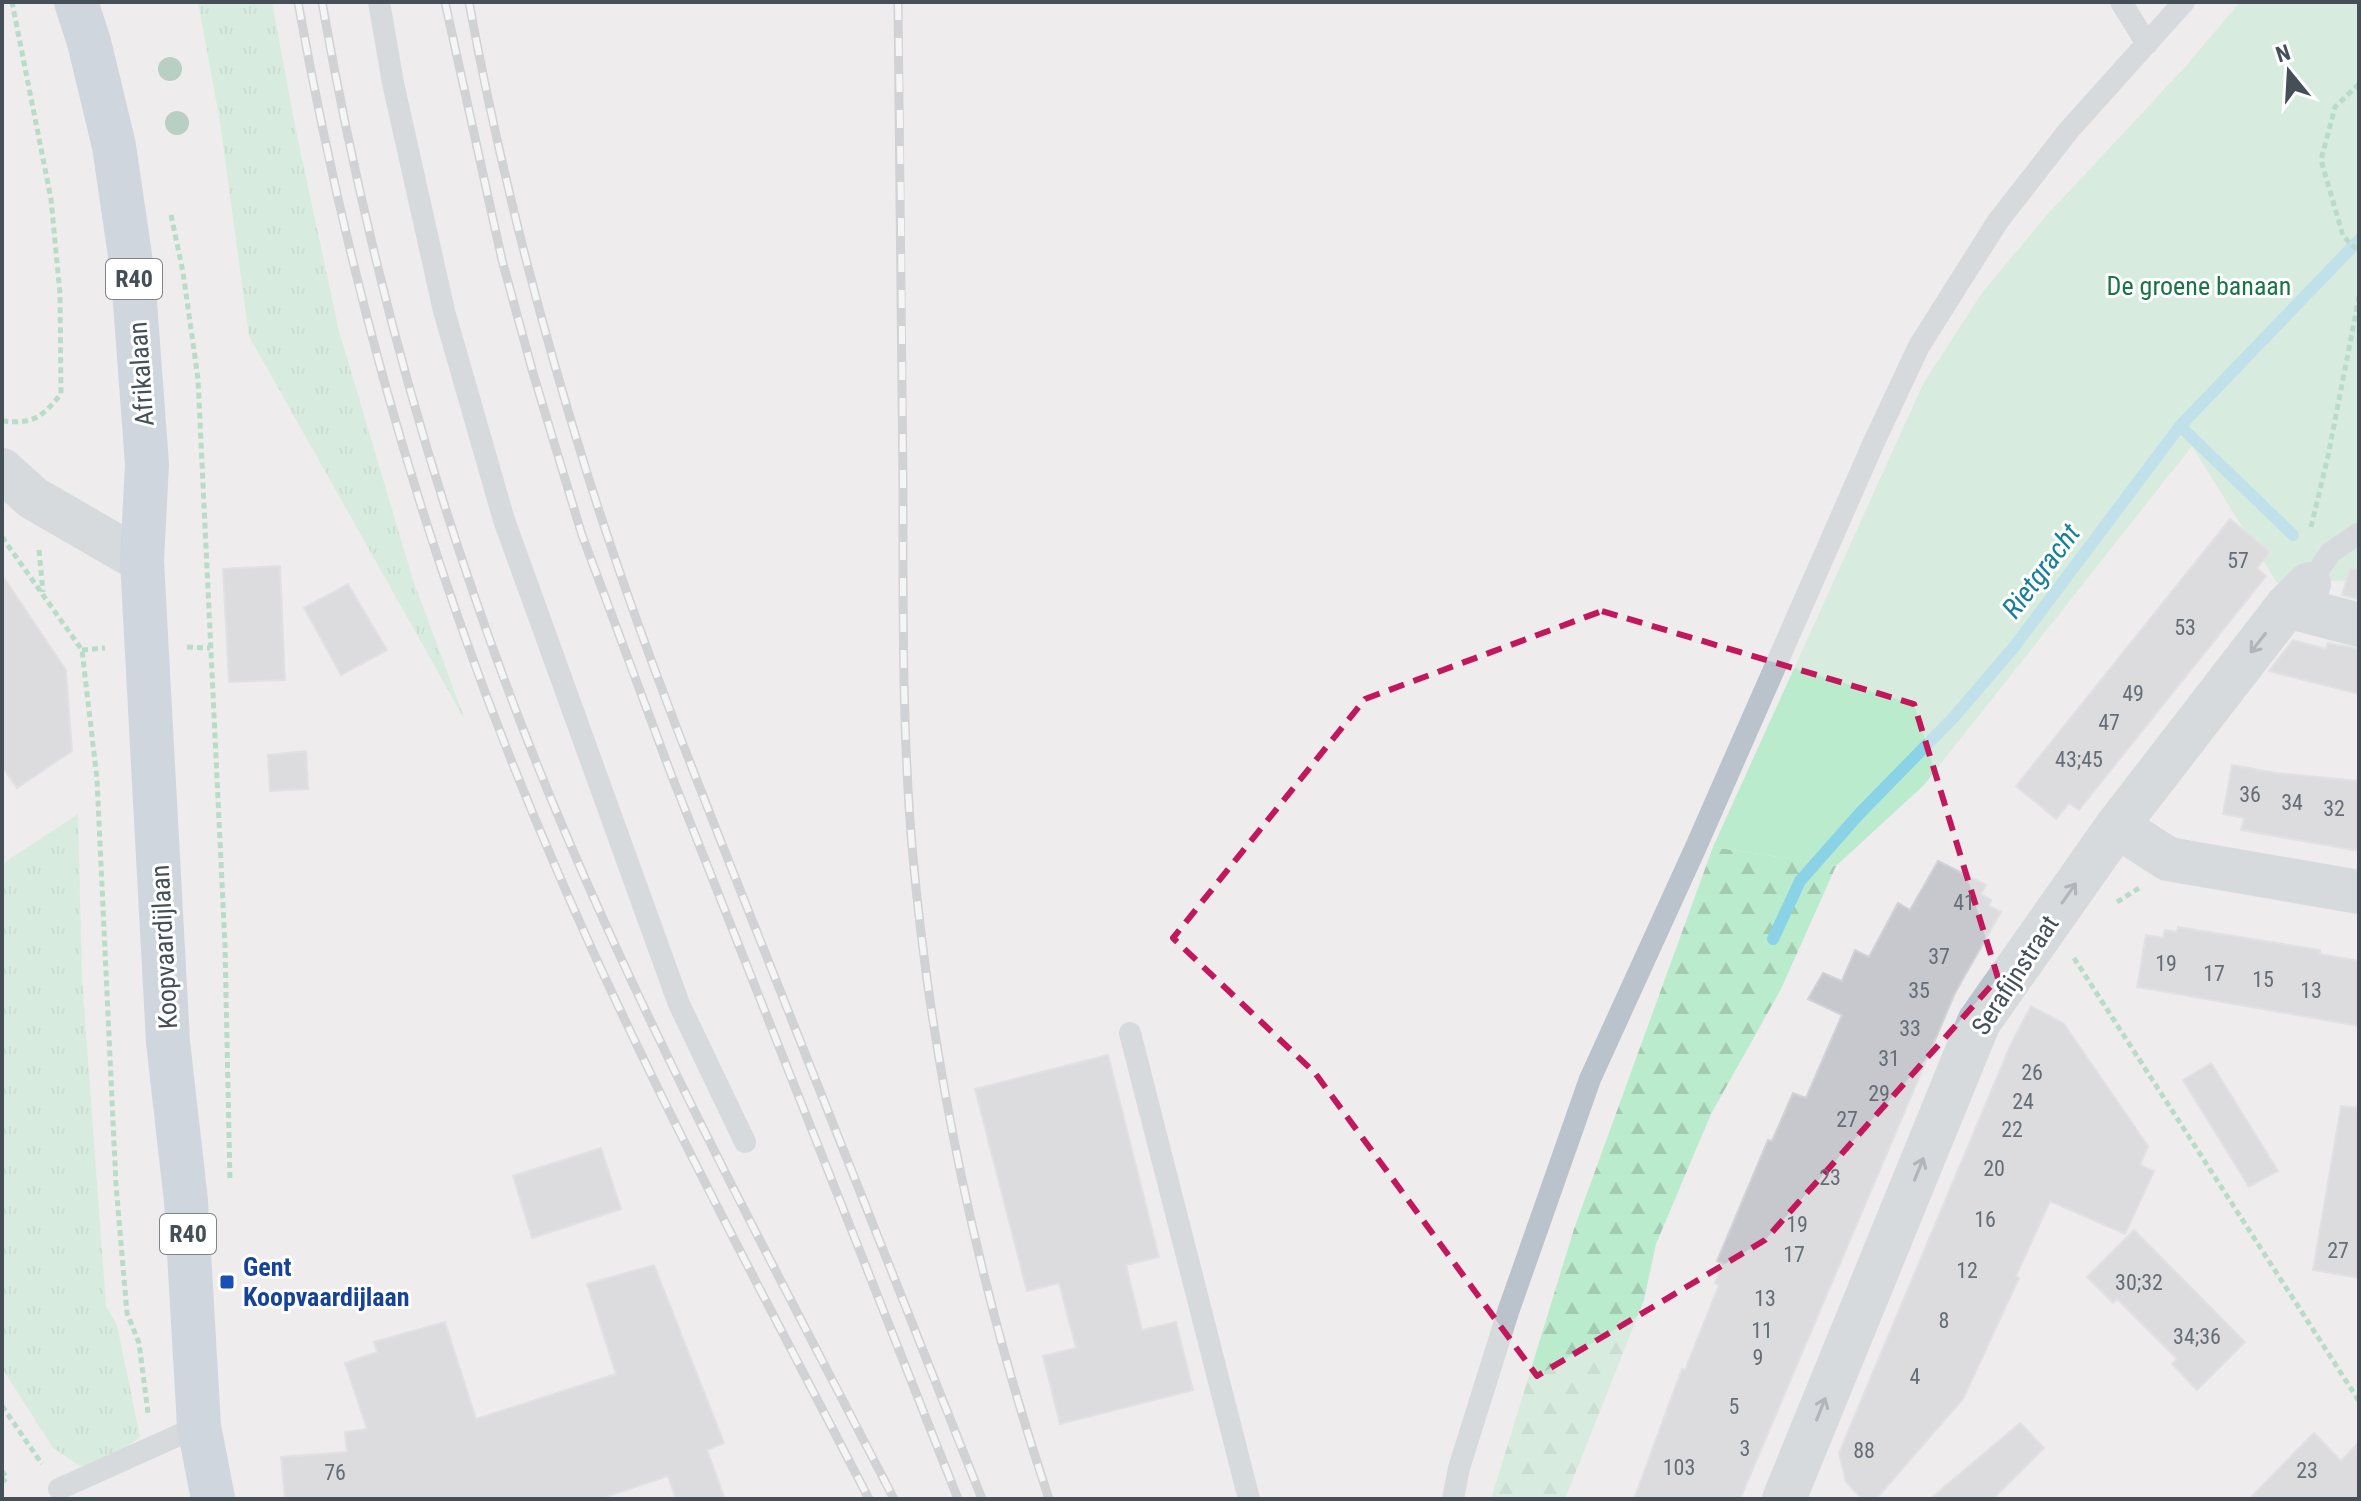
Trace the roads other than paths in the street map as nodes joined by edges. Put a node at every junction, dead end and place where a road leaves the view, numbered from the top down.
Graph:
1 (76, 2) edge
2 (379, 2) edge
3 (2121, 2) edge
4 (2184, 2) edge
5 (2147, 44) junction
6 (2, 470) edge
7 (2359, 533) edge
8 (142, 561) junction
9 (2305, 586) junction
10 (2359, 625) edge
11 (2117, 826) junction
12 (2359, 892) edge
13 (1130, 1033) dead end
14 (745, 1142) dead end
15 (199, 1426) junction
16 (59, 1489) road end
17 (1795, 1493) edge
18 (213, 1499) edge
19 (1249, 1499) edge
20 (1453, 1499) edge

1 - 8 main road, Afrikalaan / R40
2 - 14 lane
3 - 5 lane
4 - 5 lane
5 - 20 lane
6 - 8 street
7 - 9 lane
8 - 15 main road, Koopvaardijlaan / R40
9 - 10 street
9 -> 11 street, Serafijnstraat
11 - 12 street
17 -> 11 street, Serafijnstraat
13 - 19 lane
15 - 16 lane
15 - 18 main road, Koopvaardijlaan / R40

